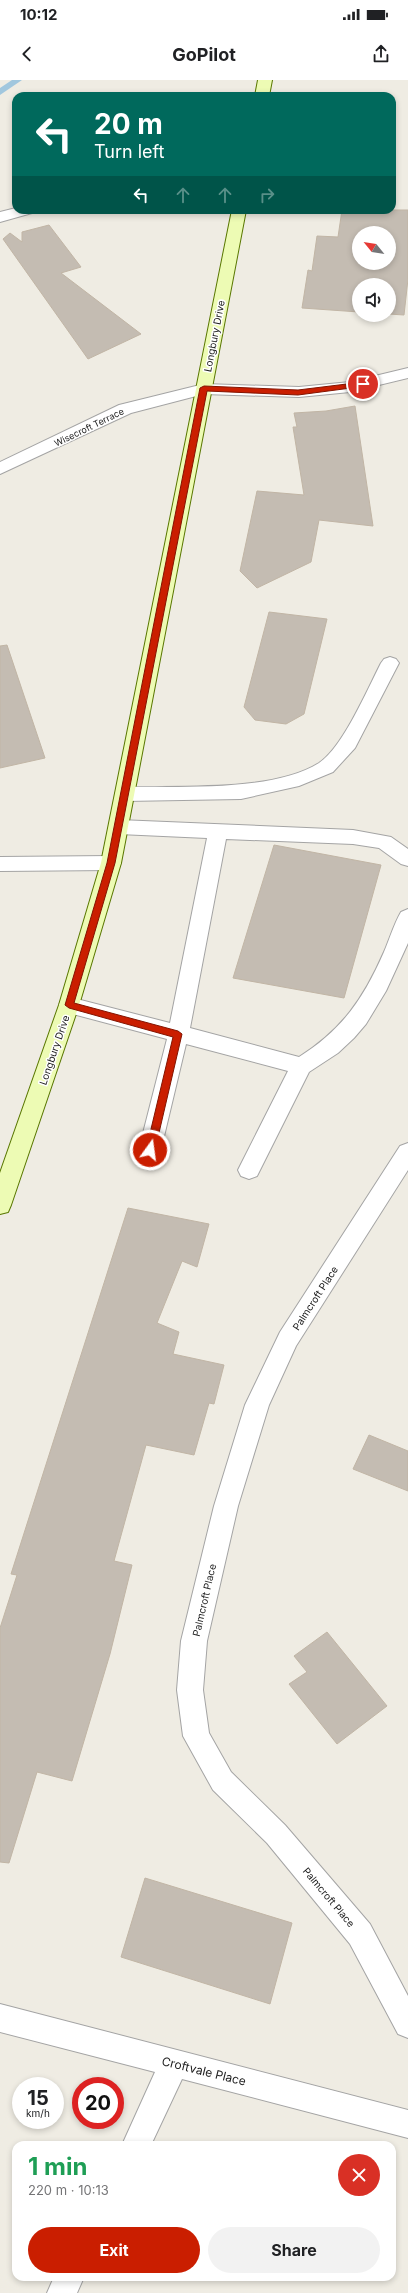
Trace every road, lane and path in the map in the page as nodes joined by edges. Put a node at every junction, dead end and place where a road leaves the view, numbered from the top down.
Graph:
1 (265, 80) edge
2 (263, 92) edge
3 (12, 214) edge
4 (238, 214) edge
5 (0, 217) edge
6 (408, 373) edge
7 (204, 388) junction
8 (0, 469) edge
9 (390, 662) dead end
10 (125, 794) junction
11 (119, 827) junction
12 (218, 831) junction
13 (408, 859) edge
14 (111, 863) junction
15 (0, 864) edge
16 (408, 917) edge
17 (69, 1005) junction
18 (178, 1034) junction
19 (301, 1066) junction
20 (150, 1150) dead end
21 (408, 1152) edge
22 (7, 1168) edge
23 (249, 1170) dead end
24 (0, 1205) edge
25 (0, 2018) edge
26 (408, 2024) edge
27 (174, 2064) junction
28 (408, 2124) edge
29 (138, 2141) edge
30 (67, 2281) edge
31 (62, 2293) edge

1 - 2 street
3 - 5 street
4 - 7 street, Longbury Drive
6 - 7 street, Wisecroft Terrace
7 - 8 street, Wisecroft Terrace
7 - 10 street, Longbury Drive
9 - 10 street
10 - 11 street, Longbury Drive
11 - 12 street
11 - 14 street, Longbury Drive
12 - 13 street
12 - 18 street
14 - 15 street
14 - 17 street, Longbury Drive
16 - 19 street
17 - 18 street
17 - 22 street, Longbury Drive
18 - 19 street
18 - 20 street
19 - 23 street
21 - 26 street, Palmcroft Place
22 - 24 street, Longbury Drive
25 - 27 street, Croftvale Place
27 - 28 street, Croftvale Place
27 - 29 street
30 - 31 street

